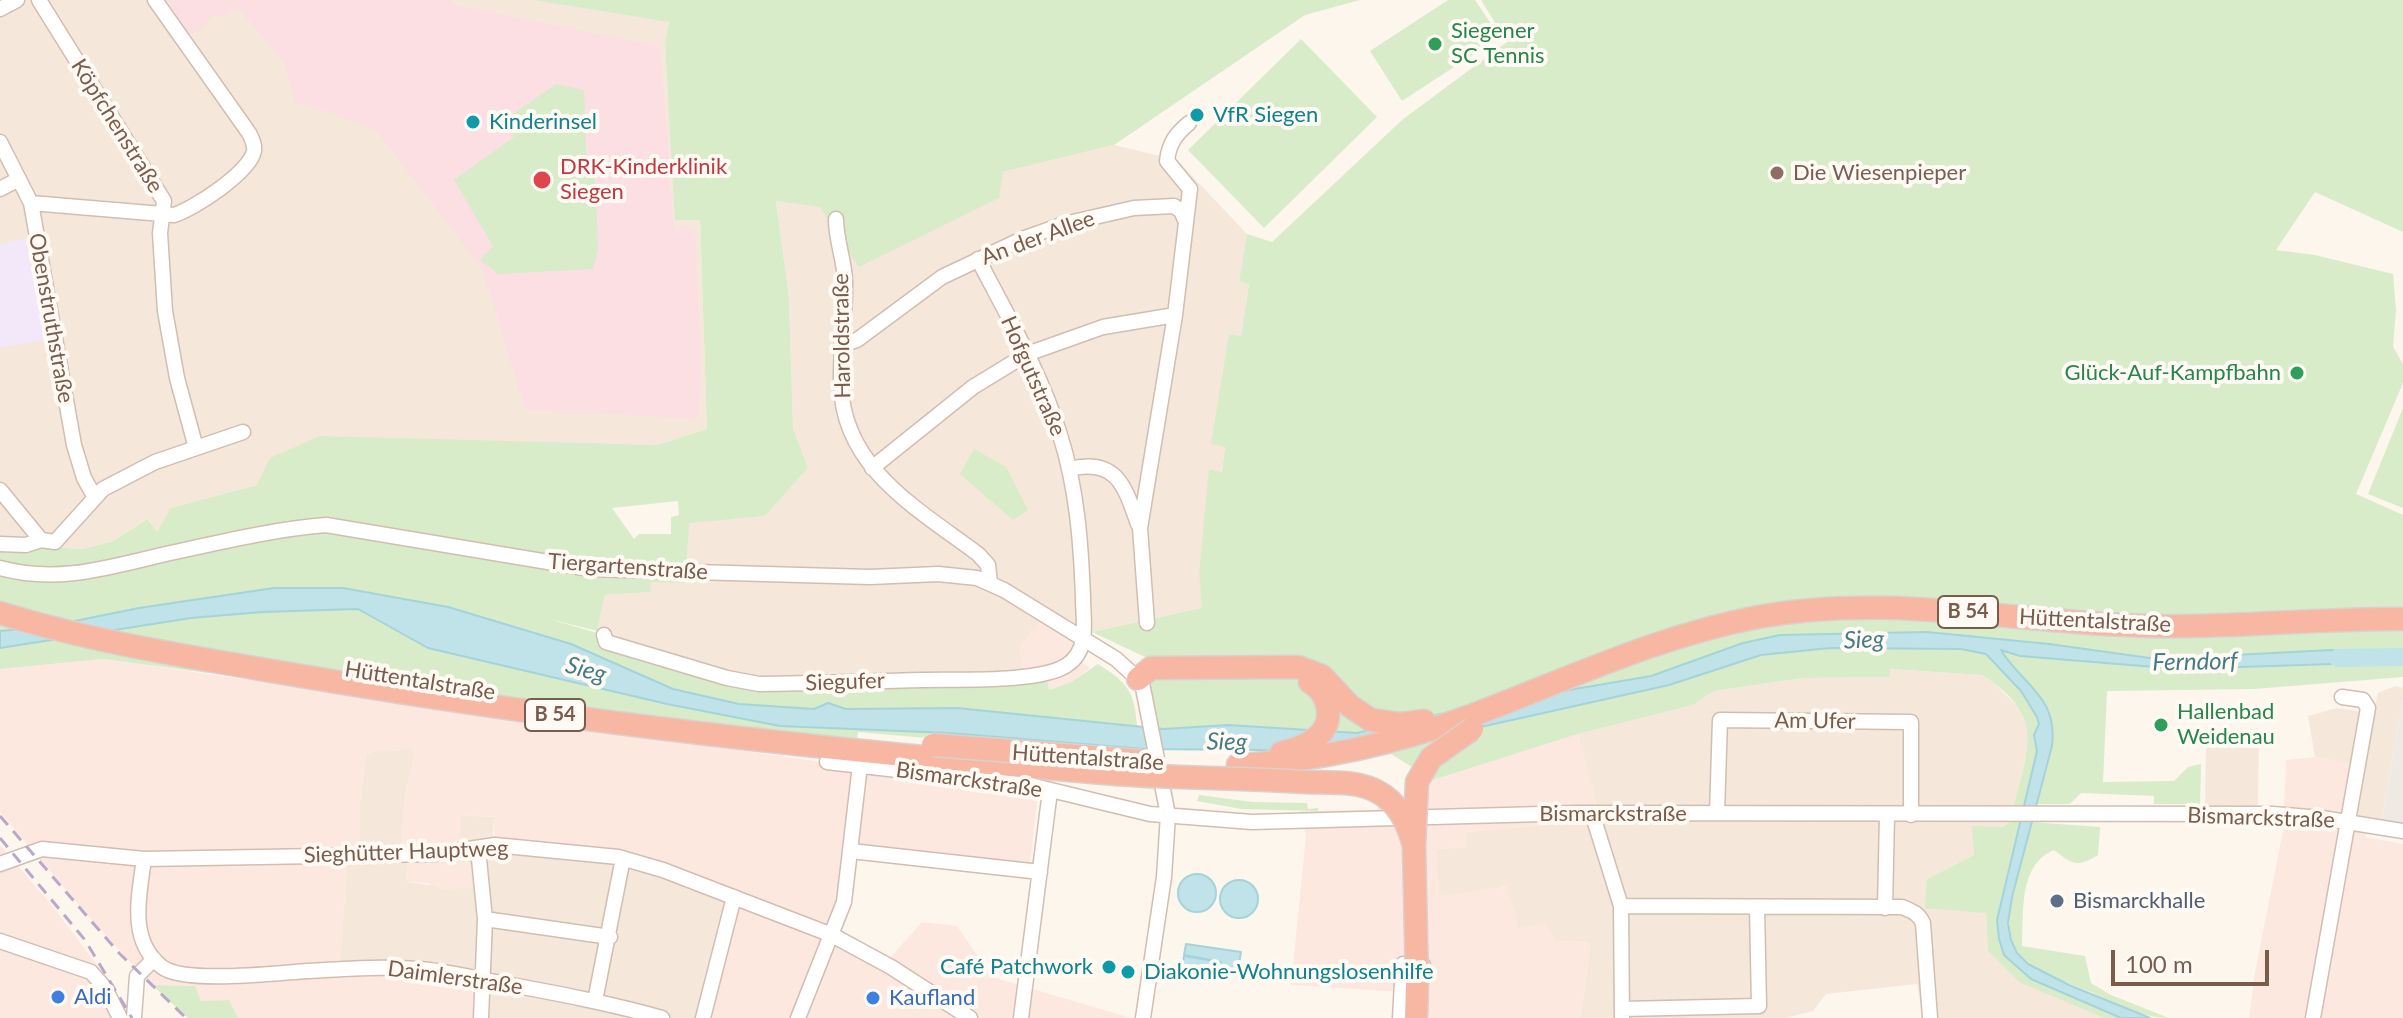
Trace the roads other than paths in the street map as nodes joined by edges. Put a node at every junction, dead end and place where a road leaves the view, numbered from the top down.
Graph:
1 (17, 0) edge
2 (39, 0) edge
3 (155, 0) edge
4 (0, 9) edge
5 (1189, 123) dead end
6 (0, 142) edge
7 (19, 179) junction
8 (0, 189) edge
9 (31, 203) junction
10 (163, 214) junction
11 (836, 219) dead end
12 (1185, 220) junction
13 (978, 259) junction
14 (1175, 315) junction
15 (843, 344) junction
16 (1027, 354) junction
17 (243, 432) dead end
18 (196, 448) junction
19 (872, 468) junction
20 (1069, 469) junction
21 (0, 490) edge
22 (94, 496) junction
23 (1140, 528) junction
24 (41, 540) junction
25 (0, 544) edge
26 (0, 568) edge
27 (990, 582) junction
28 (0, 597) edge
29 (0, 613) edge
30 (2403, 619) edge
31 (1147, 623) dead end
32 (2403, 634) edge
33 (604, 635) dead end
34 (1084, 642) junction
35 (1138, 679) junction
36 (2342, 697) dead end
37 (1334, 698) junction
38 (1472, 722) junction
39 (827, 762) dead end
40 (860, 765) junction
41 (1245, 772) junction
42 (1050, 791) junction
43 (1592, 813) junction
44 (1717, 813) junction
45 (1168, 815) junction
46 (1887, 815) junction
47 (1911, 815) junction
48 (1419, 818) junction
49 (2349, 822) junction
50 (2403, 831) edge
51 (1414, 846) junction
52 (478, 849) junction
53 (851, 851) junction
54 (623, 858) junction
55 (144, 859) junction
56 (0, 864) edge
57 (1040, 872) junction
58 (734, 897) junction
59 (1621, 906) junction
60 (1757, 907) junction
61 (1885, 908) junction
62 (485, 919) junction
63 (832, 935) junction
64 (610, 937) junction
65 (0, 941) edge
66 (154, 959) junction
67 (484, 980) junction
68 (595, 1001) junction
69 (621, 1013) edge
70 (1622, 1014) edge
71 (120, 1018) edge
72 (134, 1018) edge
73 (481, 1018) edge
74 (662, 1018) edge
75 (703, 1018) edge
76 (798, 1018) edge
77 (970, 1018) edge
78 (1021, 1018) edge
79 (1143, 1018) edge
80 (1400, 1018) edge
81 (1416, 1018) edge
82 (1930, 1018) edge
83 (2313, 1018) edge

1 - 4 street
2 - 10 street, Köpfchenstraße
3 - 10 street
5 - 12 street
6 - 7 street, Obenstruthstraße
7 - 8 street
7 - 9 street, Obenstruthstraße
9 - 10 street
9 - 22 street, Obenstruthstraße
10 - 18 street, Köpfchenstraße
11 - 15 street, Haroldstraße
12 - 13 street, An der Allee
12 - 14 street
13 - 15 street, An der Allee
13 - 16 street, Hofgutstraße
14 - 16 street
14 - 23 street
15 - 19 street, Haroldstraße
16 - 19 street
16 - 20 street, Hofgutstraße
17 - 18 street
18 - 22 street
19 - 27 street, Haroldstraße
20 - 23 street
20 - 34 street, Hofgutstraße
21 - 24 street
22 - 24 street
23 - 31 street
24 - 25 street
26 - 27 street, Tiergartenstraße
27 - 34 street, Tiergartenstraße
28 - 41 highway, Hüttentalstraße / B 54, bridge
29 - 41 highway, Hüttentalstraße / B 54, bridge
30 - 38 highway, Hüttentalstraße / B 54
32 - 38 highway, Hüttentalstraße / B 54
33 - 34 street, Siegufer
34 - 35 street, Tiergartenstraße
35 - 37 highway
35 - 45 street
36 - 49 street
37 - 38 highway
37 - 41 highway
38 - 41 highway, Hüttentalstraße / B 54, bridge
38 - 51 highway, bridge
39 - 40 street, Bismarckstraße
40 - 42 street, Bismarckstraße
40 - 53 street
41 - 51 highway, bridge
42 - 45 street, Bismarckstraße
42 - 57 street
43 - 44 street, Bismarckstraße
43 - 48 street, Bismarckstraße
43 - 59 street
44 - 46 street, Bismarckstraße
44 - 47 street, Am Ufer
45 - 48 street, Bismarckstraße
45 - 79 street
46 - 47 street, Bismarckstraße
46 - 61 street
47 - 49 street, Bismarckstraße
48 - 80 street
49 - 50 street, Bismarckstraße
49 - 83 street
51 - 81 highway, bridge
52 - 54 street, Sieghütter Hauptweg
52 - 55 street, Sieghütter Hauptweg
52 - 62 street
53 - 57 street
53 - 63 street
54 - 58 street, Sieghütter Hauptweg
54 - 64 street
55 - 56 street, Sieghütter Hauptweg
55 - 66 street
57 - 78 street
58 - 63 street, Sieghütter Hauptweg
58 - 75 street
59 - 60 street
59 - 70 street
60 - 61 street
60 - 70 street
61 - 82 street
62 - 64 street
62 - 67 street
63 - 76 street
63 - 77 street, Sieghütter Hauptweg
64 - 68 street
65 - 71 street
66 - 67 street, Daimlerstraße
66 - 72 street
67 - 68 street, Daimlerstraße
67 - 73 street
68 - 69 street, Daimlerstraße
69 - 74 street, Daimlerstraße

